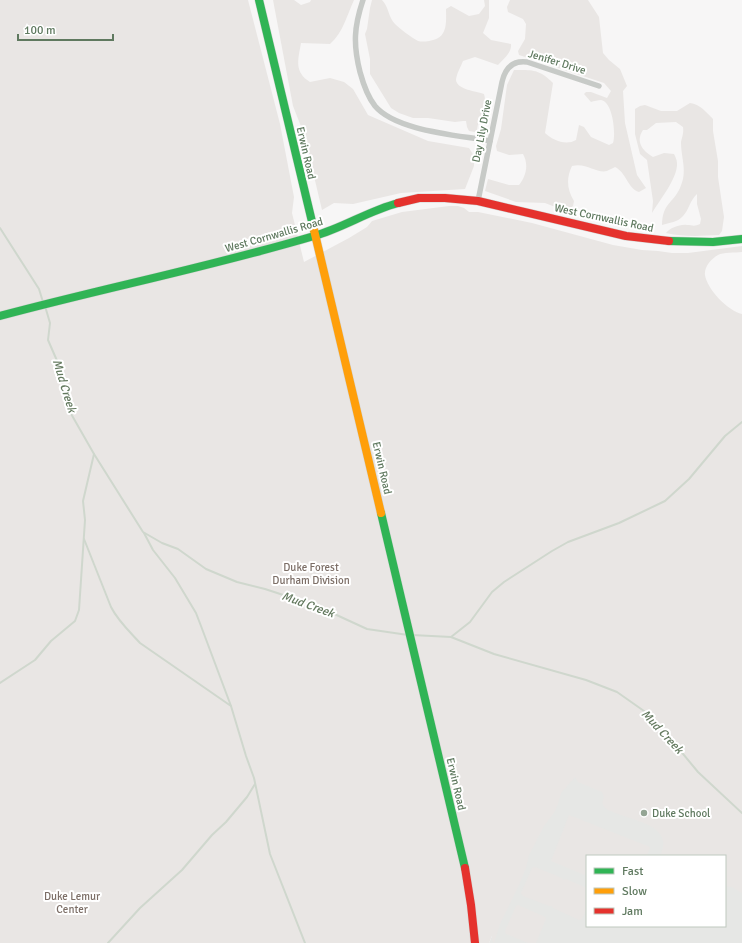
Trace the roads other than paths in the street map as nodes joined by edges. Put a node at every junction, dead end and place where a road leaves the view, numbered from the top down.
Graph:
1 (259, 0) edge
2 (363, 0) edge
3 (510, 66) joint
4 (598, 86) dead end
5 (490, 141) junction
6 (478, 201) junction
7 (315, 236) junction
8 (742, 239) edge
9 (0, 316) edge
10 (475, 943) edge

1 - 7 main road, Erwin Road
2 - 5 street
3 - 4 street, Jenifer Drive
3 - 5 street, Day Lily Drive
5 - 6 street, Day Lily Drive
6 - 7 main road, West Cornwallis Road
6 - 8 main road, West Cornwallis Road
7 - 9 main road, West Cornwallis Road
7 - 10 main road, Erwin Road

